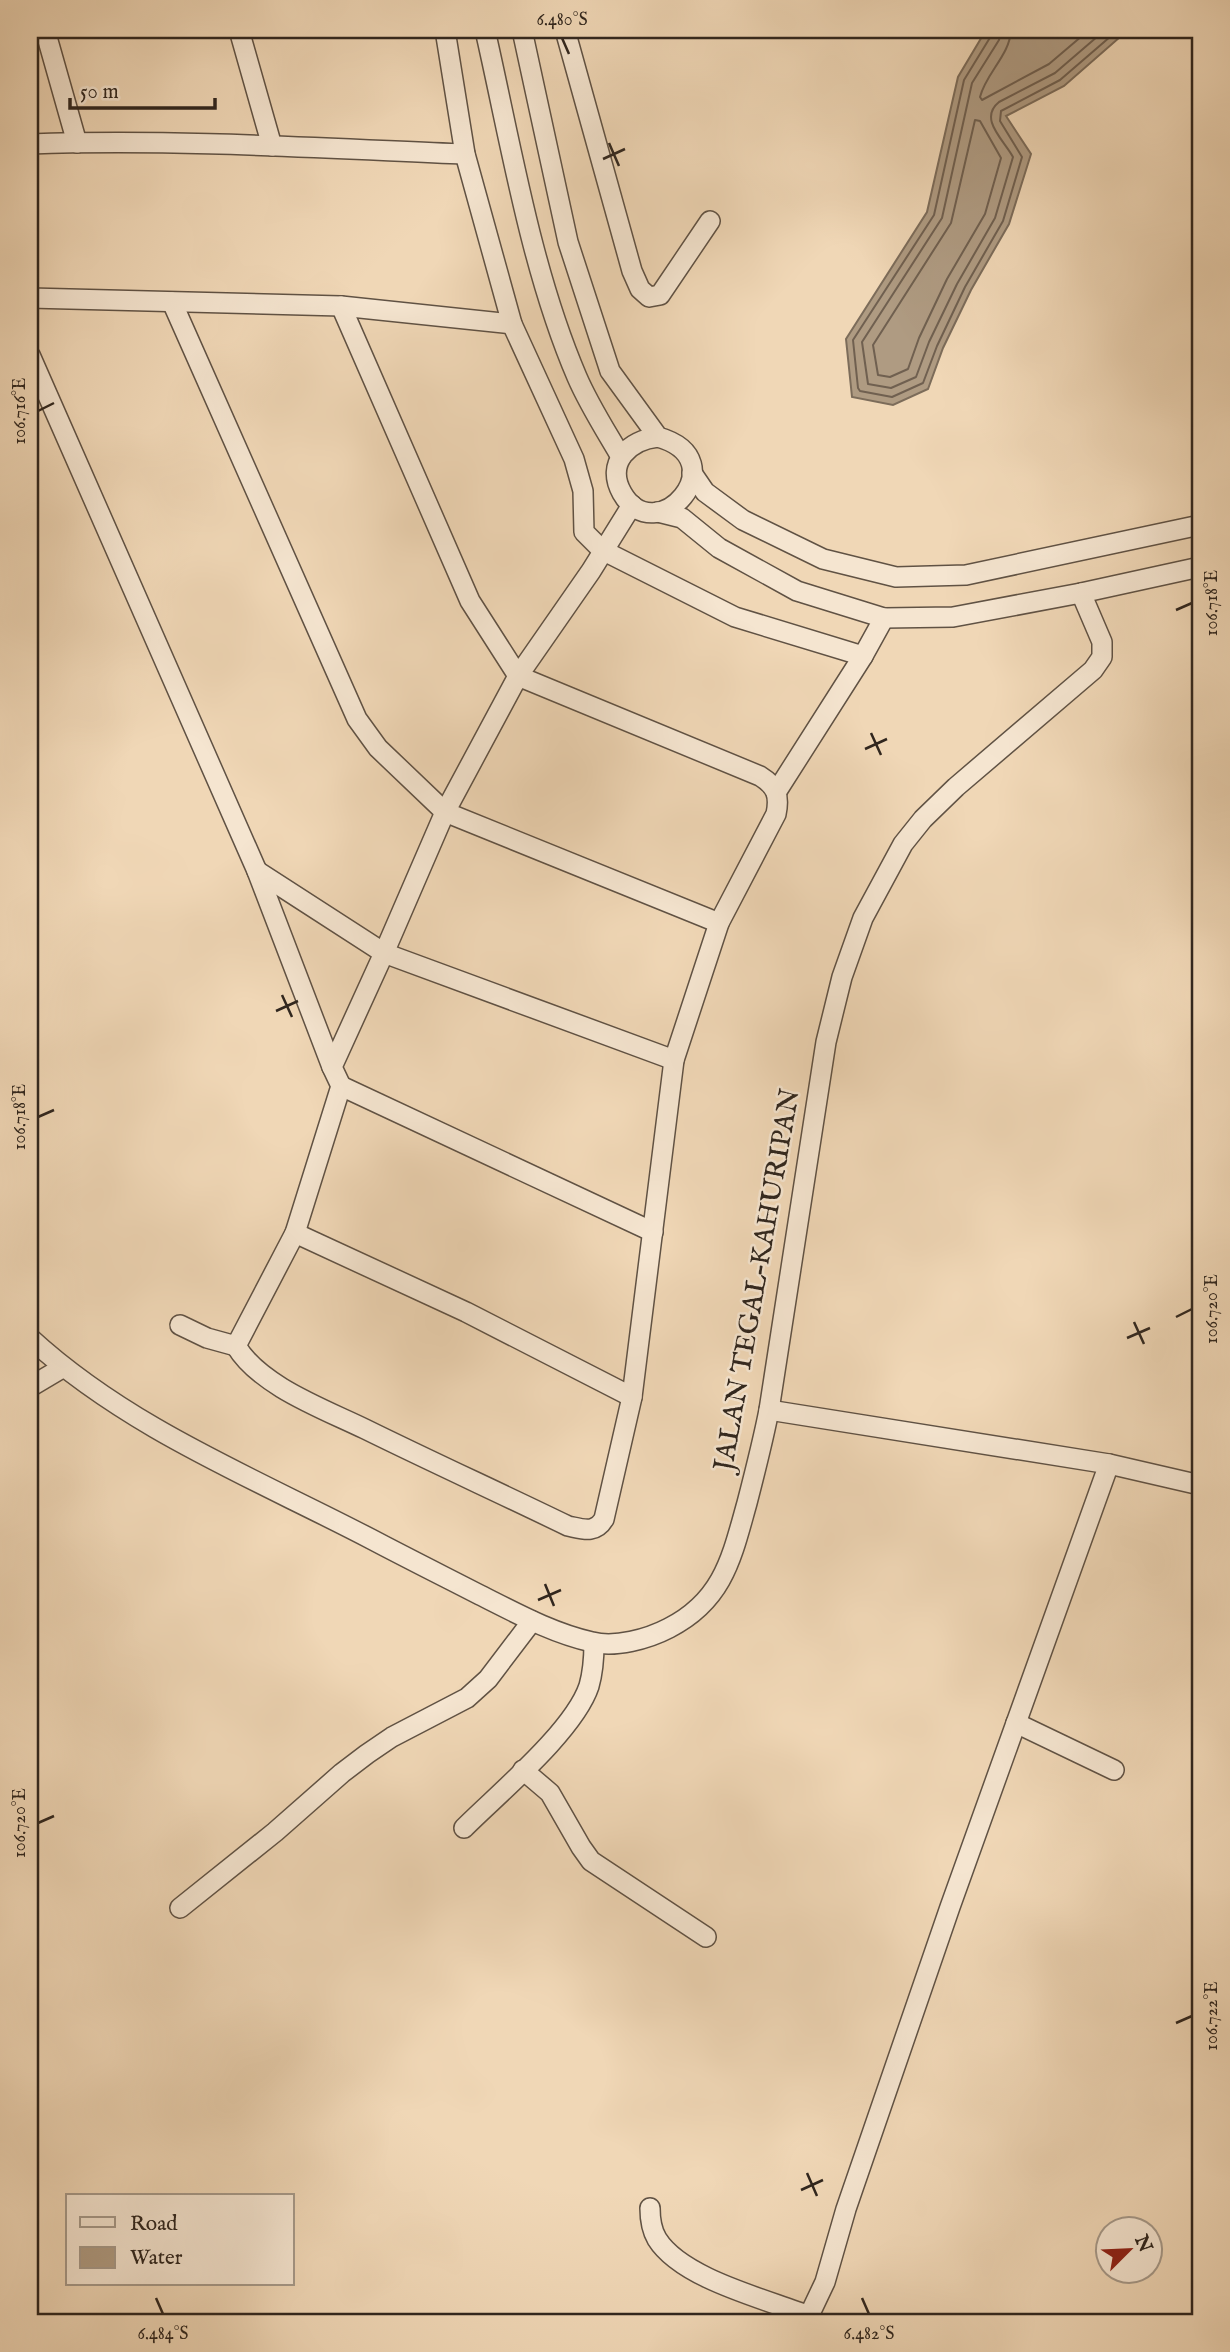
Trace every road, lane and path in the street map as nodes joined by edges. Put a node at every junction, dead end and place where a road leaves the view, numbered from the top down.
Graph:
1 (45, 30) edge
2 (239, 30) edge
3 (445, 30) edge
4 (485, 30) edge
5 (522, 30) edge
6 (565, 30) edge
7 (77, 143) junction
8 (30, 144) edge
9 (272, 146) junction
10 (465, 154) junction
11 (710, 221) dead end
12 (30, 298) edge
13 (172, 302) junction
14 (341, 306) junction
15 (512, 324) junction
16 (30, 355) edge
17 (658, 437) junction
18 (621, 457) junction
19 (692, 473) junction
20 (632, 505) junction
21 (657, 512) junction
22 (1200, 525) edge
23 (602, 550) junction
24 (1200, 567) edge
25 (1081, 593) junction
26 (884, 618) junction
27 (863, 656) junction
28 (518, 676) junction
29 (777, 791) junction
30 (445, 812) junction
31 (257, 871) junction
32 (719, 923) junction
33 (384, 953) junction
34 (674, 1060) junction
35 (332, 1067) junction
36 (341, 1086) junction
37 (653, 1232) junction
38 (295, 1233) junction
39 (180, 1325) dead end
40 (30, 1338) edge
41 (236, 1346) junction
42 (62, 1368) junction
43 (30, 1387) edge
44 (632, 1397) junction
45 (769, 1410) junction
46 (1109, 1464) junction
47 (1200, 1485) edge
48 (532, 1622) junction
49 (594, 1643) junction
50 (1016, 1723) junction
51 (523, 1769) junction
52 (1114, 1770) dead end
53 (464, 1828) dead end
54 (180, 1908) dead end
55 (706, 1937) dead end
56 (650, 2208) dead end
57 (808, 2319) edge

1 - 7 street
2 - 9 street
3 - 10 street
4 - 18 street
5 - 17 street
6 - 11 street
7 - 8 street
7 - 9 street
9 - 10 street
10 - 15 street
12 - 13 street
13 - 14 street
13 - 30 street
14 - 15 street
14 - 28 street
15 - 23 street
16 - 31 street
17 - 18 street
17 - 19 street
18 - 20 street
19 - 21 street
19 - 22 street
20 - 21 street
20 - 23 street
21 - 26 street
23 - 27 street
23 - 28 street
24 - 25 street
25 - 26 street
25 - 45 street, JALAN TEGAL–KAHURIPAN
26 - 27 street
27 - 29 street
28 - 29 street
28 - 30 street
29 - 32 street
30 - 32 street
30 - 33 street
31 - 33 street
31 - 35 street
32 - 34 street
33 - 34 street
33 - 35 street
34 - 37 street
35 - 36 street
36 - 37 street
36 - 38 street
37 - 44 street
38 - 41 street
38 - 44 street
39 - 41 street
40 - 42 street, JALAN TEGAL–KAHURIPAN
41 - 44 street
42 - 43 street
42 - 48 street, JALAN TEGAL–KAHURIPAN
45 - 46 street
45 - 49 street, JALAN TEGAL–KAHURIPAN
46 - 47 street
46 - 50 street
48 - 49 street, JALAN TEGAL–KAHURIPAN
48 - 54 street
49 - 51 street
50 - 52 street
50 - 57 street
51 - 53 street
51 - 55 street
56 - 57 street

